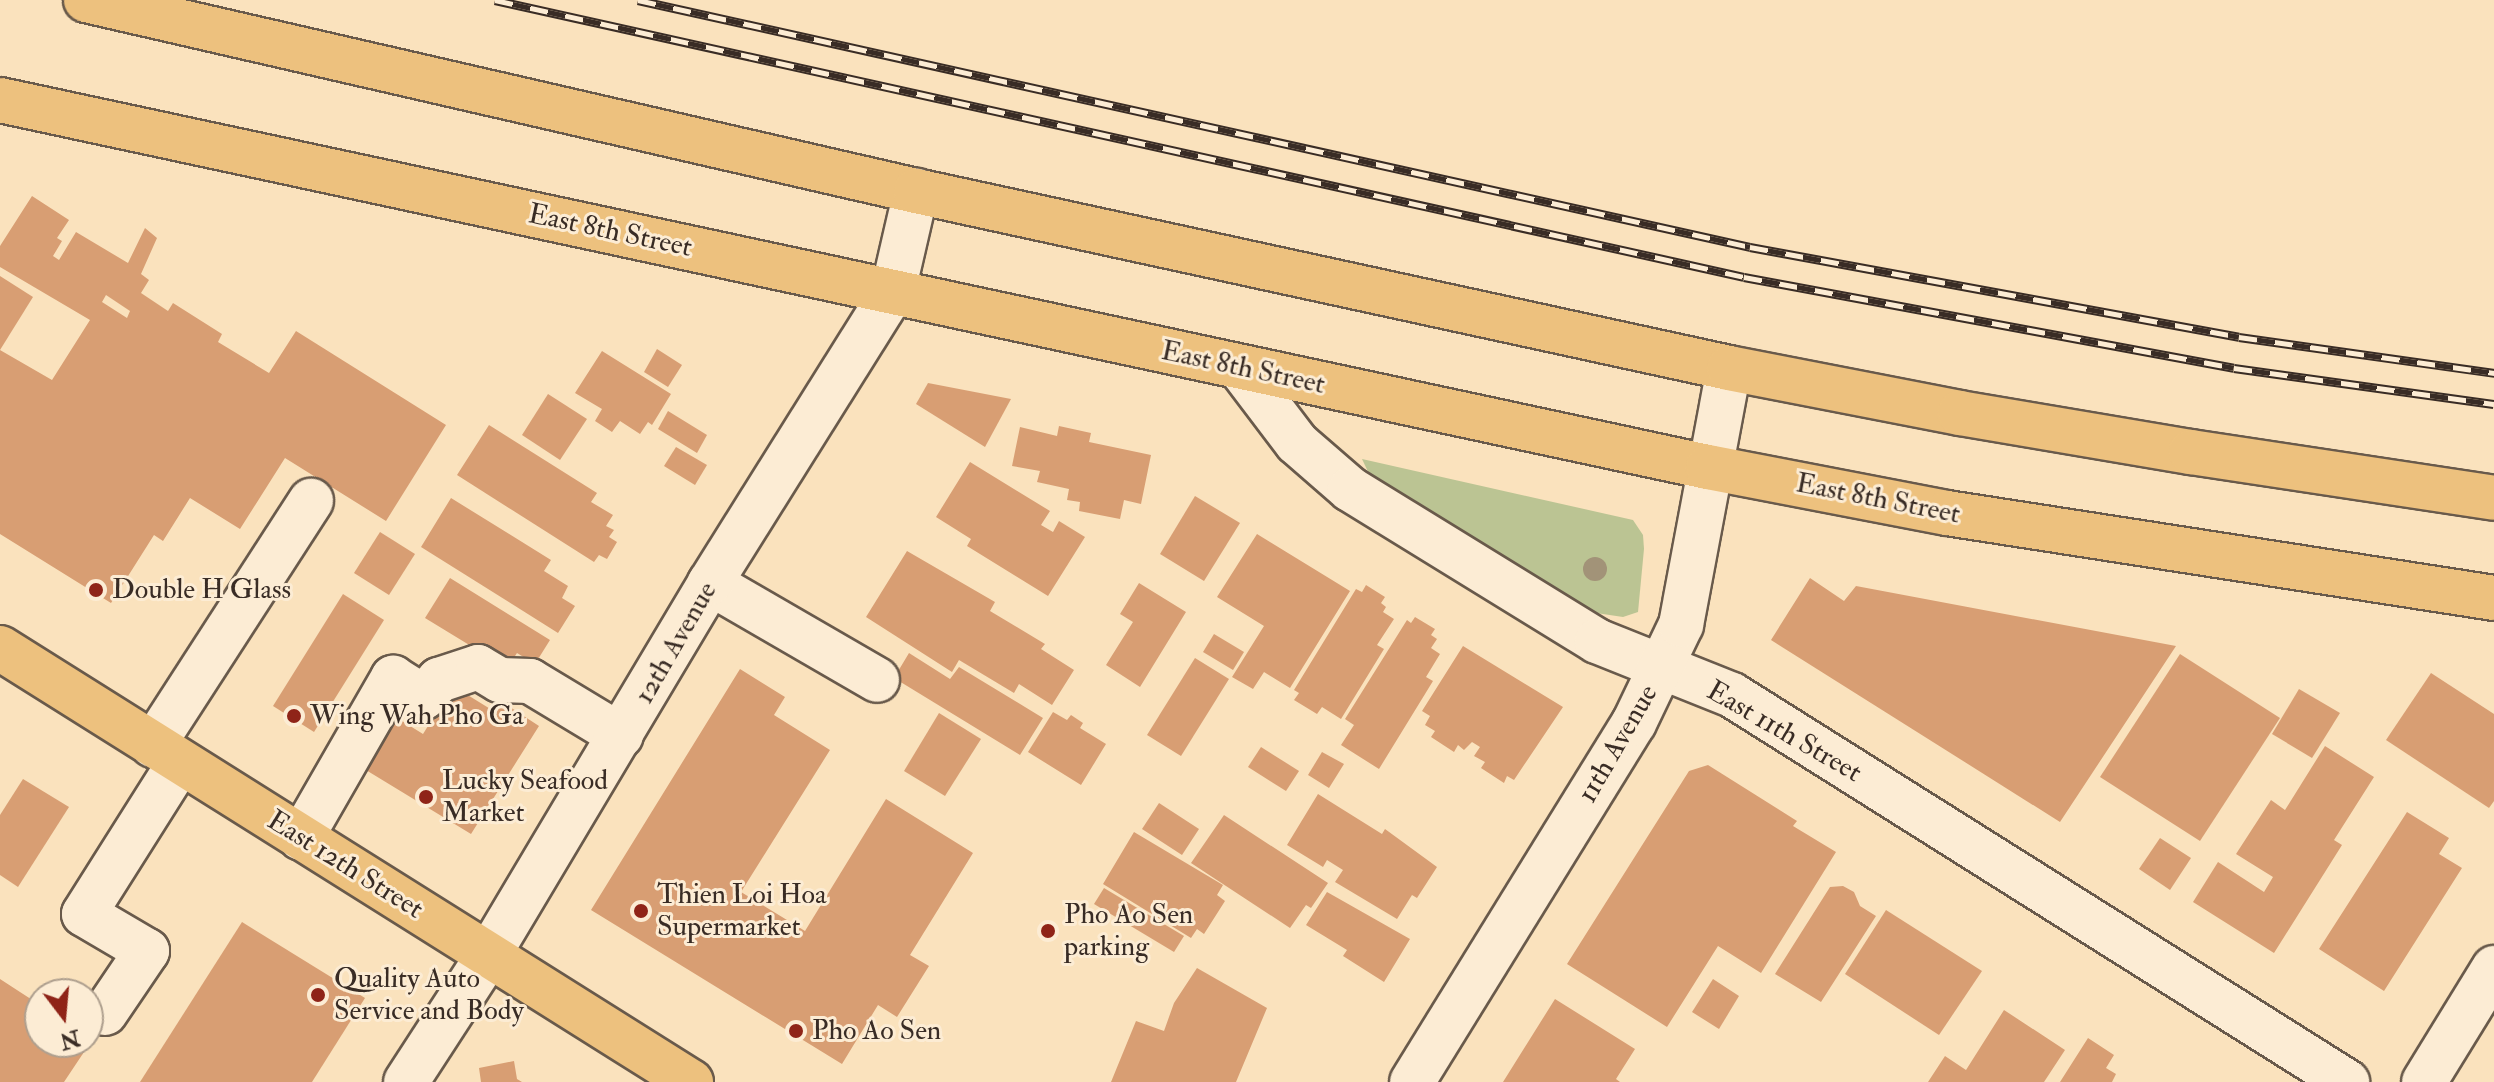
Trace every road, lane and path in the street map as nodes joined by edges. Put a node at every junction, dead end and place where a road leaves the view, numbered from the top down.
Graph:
1 (86, 0) edge
2 (0, 100) edge
3 (916, 191) junction
4 (893, 291) junction
5 (1240, 368) junction
6 (1729, 368) junction
7 (1708, 467) junction
8 (2494, 498) edge
9 (311, 501) dead end
10 (710, 583) junction
11 (2494, 598) edge
12 (0, 648) edge
13 (1661, 667) junction
14 (877, 680) dead end
15 (621, 736) junction
16 (166, 753) junction
17 (301, 838) junction
18 (489, 954) junction
19 (2494, 968) edge
20 (105, 1013) dead end
21 (406, 1082) edge
22 (691, 1082) edge
23 (1412, 1082) edge
24 (2347, 1082) edge
25 (2424, 1082) edge

1 - 3 main road
2 - 4 main road, East 8th Street
3 - 4 street, 12th Avenue
3 - 6 main road
4 - 5 main road, East 8th Street
4 - 10 street, 12th Avenue
5 - 7 main road, East 8th Street
5 - 13 street, East 11th Street
6 - 7 street, 11th Avenue
6 - 8 main road
7 - 11 main road, East 8th Street
7 - 13 street, 11th Avenue
9 - 16 street
10 - 14 street
10 - 15 street, 12th Avenue
12 - 16 main road, East 12th Street
13 - 23 street, 11th Avenue
13 - 24 street, East 11th Street
15 - 17 street
15 - 18 street, 12th Avenue
16 - 17 main road, East 12th Street
16 - 20 street
17 - 18 main road, East 12th Street
18 - 21 street, 12th Avenue
18 - 22 main road, East 12th Street
19 - 25 street

